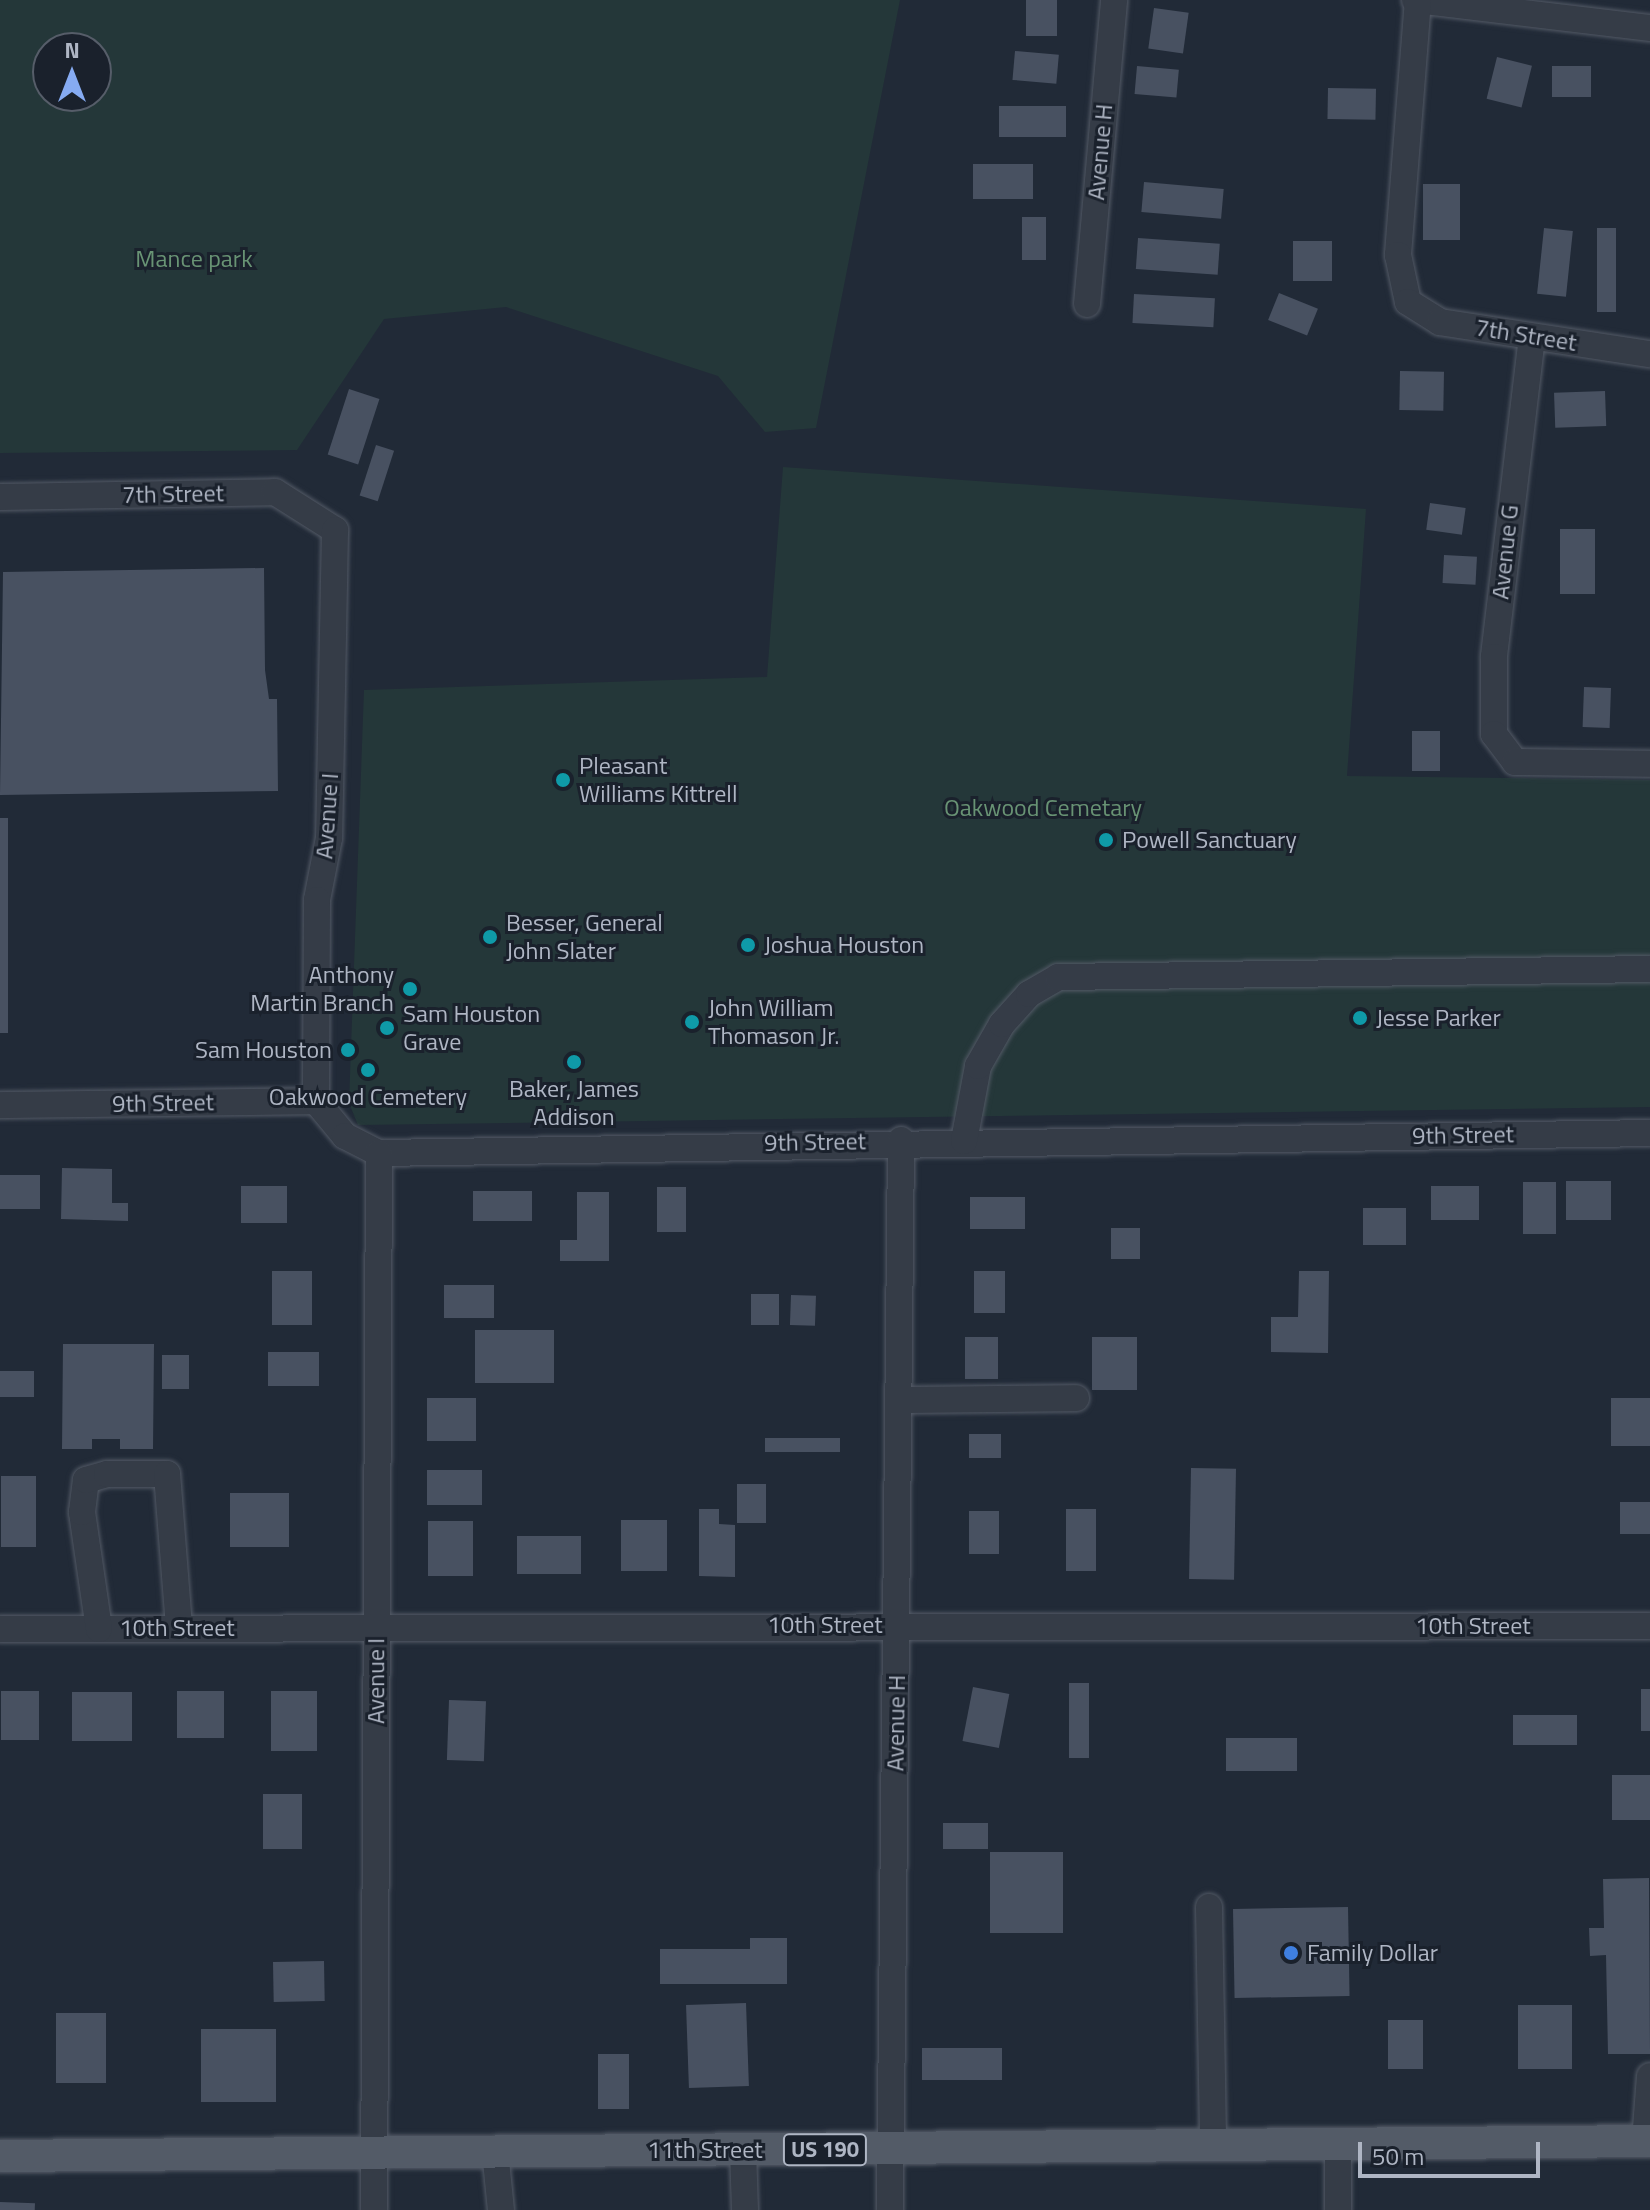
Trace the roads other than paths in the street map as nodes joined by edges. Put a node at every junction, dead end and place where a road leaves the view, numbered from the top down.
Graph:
1 (1114, 0) edge
2 (1416, 0) edge
3 (1650, 28) edge
4 (1087, 304) dead end
5 (1532, 337) junction
6 (1650, 354) edge
7 (0, 497) edge
8 (335, 530) joint
9 (1650, 764) edge
10 (1650, 969) edge
11 (316, 1101) junction
12 (0, 1105) edge
13 (1650, 1133) edge
14 (901, 1140) junction
15 (964, 1141) junction
16 (379, 1153) junction
17 (1076, 1398) dead end
18 (899, 1400) junction
19 (897, 1625) junction
20 (1650, 1626) edge
21 (376, 1627) junction
22 (179, 1628) junction
23 (0, 1629) edge
24 (99, 1629) junction
25 (1209, 1907) dead end
26 (1650, 2076) edge
27 (1338, 2141) junction
28 (1648, 2141) edge
29 (1213, 2143) junction
30 (890, 2149) junction
31 (743, 2150) junction
32 (495, 2151) junction
33 (374, 2152) junction
34 (0, 2156) edge
35 (374, 2210) edge
36 (501, 2210) edge
37 (745, 2210) edge
38 (890, 2210) edge
39 (1338, 2210) edge

1 - 4 street, Avenue H
2 - 3 street
2 - 5 street, 7th Street
5 - 6 street, 7th Street
5 - 9 street, Avenue G
7 - 8 street, 7th Street
8 - 11 street, Avenue I
10 - 15 street
11 - 12 street, 9th Street
11 - 16 street, 9th Street
13 - 15 street, 9th Street
14 - 15 street, 9th Street
14 - 16 street, 9th Street
14 - 18 street, Avenue H
16 - 21 street, Avenue I
17 - 18 street
18 - 19 street, Avenue H
19 - 20 street, 10th Street
19 - 21 street, 10th Street
19 - 30 street, Avenue H
21 - 22 street, 10th Street
21 - 33 street, Avenue I
22 - 24 street, 10th Street
22 - 24 street
23 - 24 street, 10th Street
25 - 29 street
26 - 28 street
27 - 28 main road, 11th Street / US 190
27 - 29 main road, 11th Street / US 190
27 - 39 street
29 - 30 main road, 11th Street / US 190
30 - 31 main road, 11th Street / US 190
30 - 38 street, Avenue H
31 - 32 main road, 11th Street / US 190
31 - 37 street
32 - 33 main road, 11th Street / US 190
32 - 36 street
33 - 34 main road, 11th Street / US 190
33 - 35 street, Avenue I

